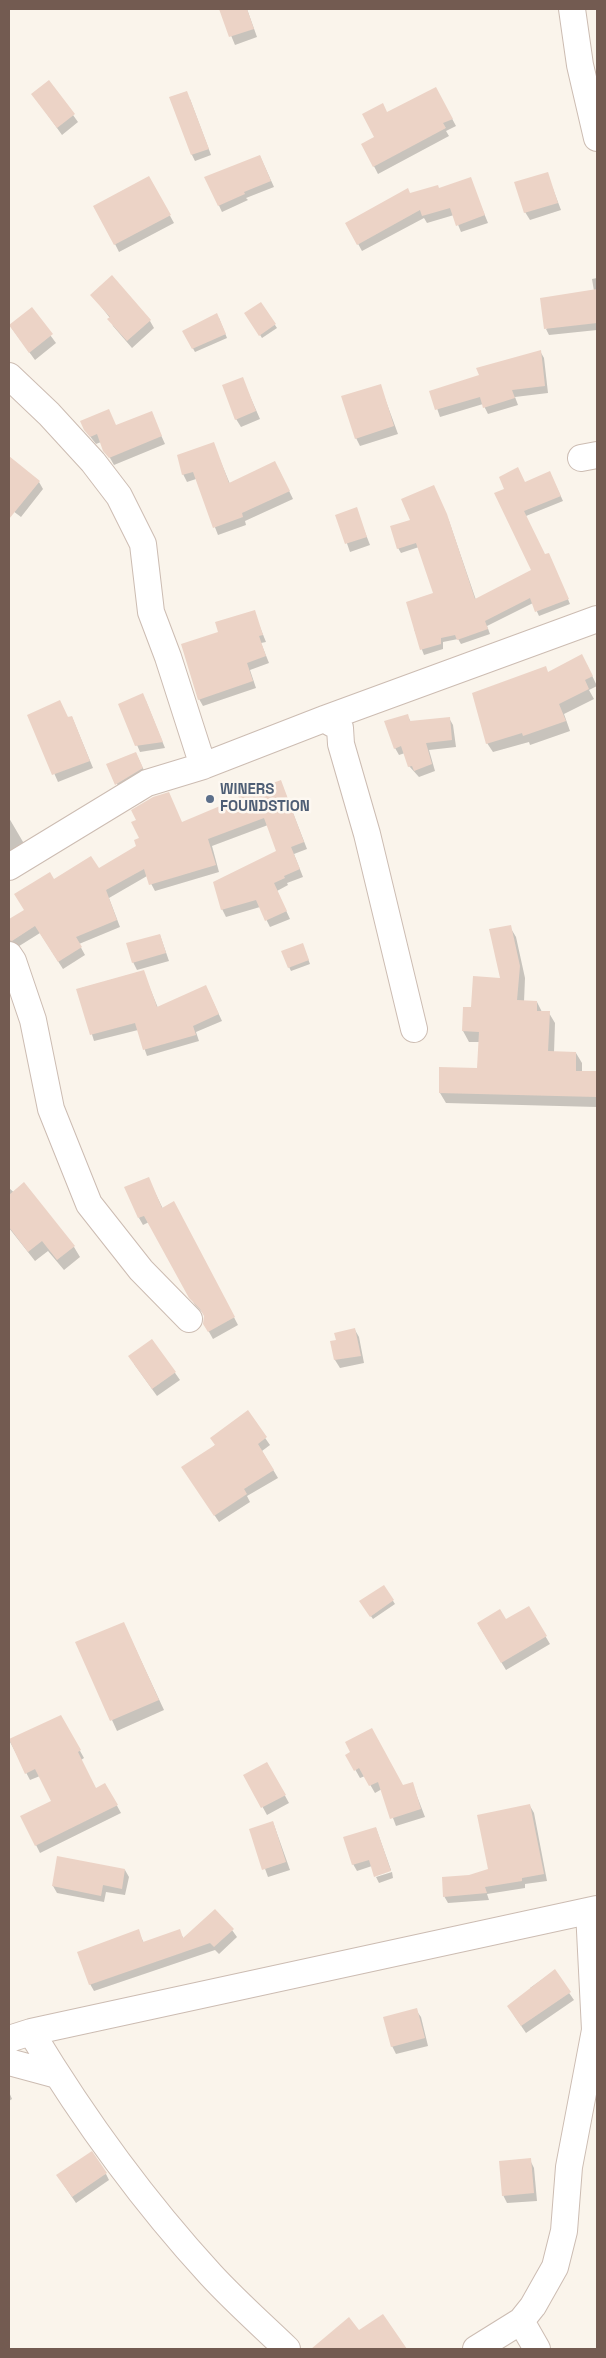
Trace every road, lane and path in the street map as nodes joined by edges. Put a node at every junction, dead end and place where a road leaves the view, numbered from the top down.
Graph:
1 (572, 9) edge
2 (597, 138) edge
3 (9, 376) edge
4 (597, 619) edge
5 (324, 719) junction
6 (203, 766) junction
7 (9, 867) edge
8 (9, 955) edge
9 (414, 1030) dead end
10 (189, 1319) dead end
11 (593, 1910) edge
12 (20, 2036) edge
13 (9, 2062) edge
14 (57, 2075) junction
15 (521, 2321) junction
16 (288, 2349) edge
17 (476, 2349) edge
18 (537, 2349) edge

1 - 2 street
3 - 6 street
4 - 5 street
5 - 6 street
5 - 9 street
6 - 7 street
8 - 10 street
11 - 12 street
11 - 15 street
12 - 14 street
13 - 14 street
14 - 16 street
15 - 17 street
15 - 18 street

